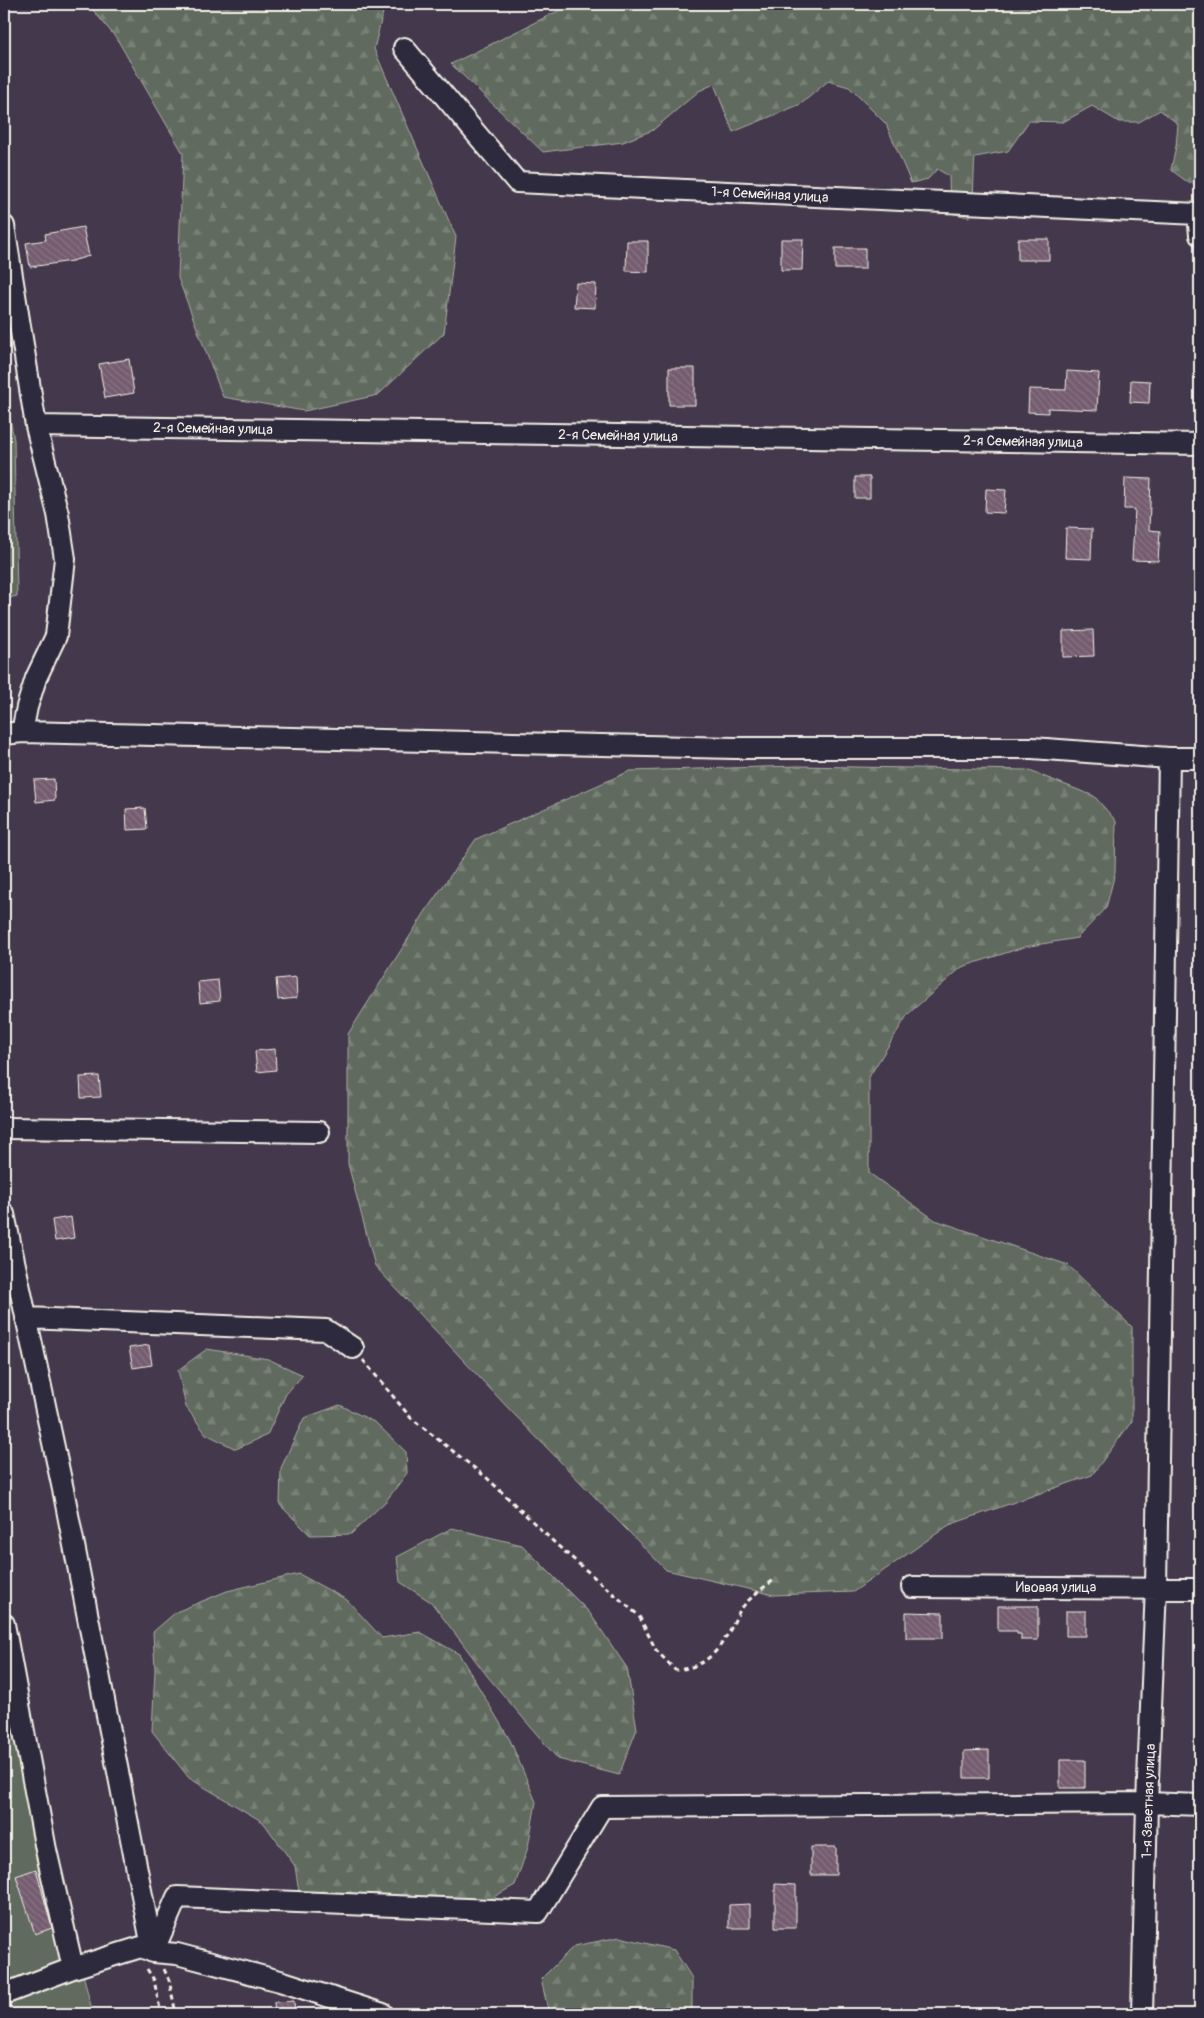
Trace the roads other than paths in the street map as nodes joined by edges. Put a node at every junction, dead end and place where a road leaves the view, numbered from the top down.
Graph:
1 (404, 48) dead end
2 (4, 226) edge
3 (1200, 235) edge
4 (36, 426) junction
5 (1200, 444) edge
6 (13, 733) edge
7 (1169, 758) junction
8 (1200, 758) edge
9 (4, 1128) edge
10 (319, 1132) dead end
11 (4, 1214) edge
12 (26, 1318) junction
13 (353, 1348) road end
14 (912, 1587) dead end
15 (1156, 1587) junction
16 (1200, 1589) edge
17 (4, 1624) edge
18 (1147, 1803) junction
19 (1200, 1805) edge
20 (153, 1952) junction
21 (73, 1968) junction
22 (4, 1994) edge
23 (383, 2014) edge
24 (1142, 2014) edge

1 - 3 street, 1-я Семейная улица
2 - 4 street
4 - 5 street, 2-я Семейная улица
4 - 6 street
6 - 7 street
7 - 8 street
7 - 15 street, 1-я Заветная улица
9 - 10 street
11 - 12 street
12 - 13 street
12 - 20 street
14 - 15 street, Ивовая улица
15 - 16 street, Ивовая улица
15 - 18 street, 1-я Заветная улица
17 - 21 street
18 - 19 street
18 - 20 street
18 - 24 street, 1-я Заветная улица
20 - 21 street
20 - 23 street
21 - 22 street

